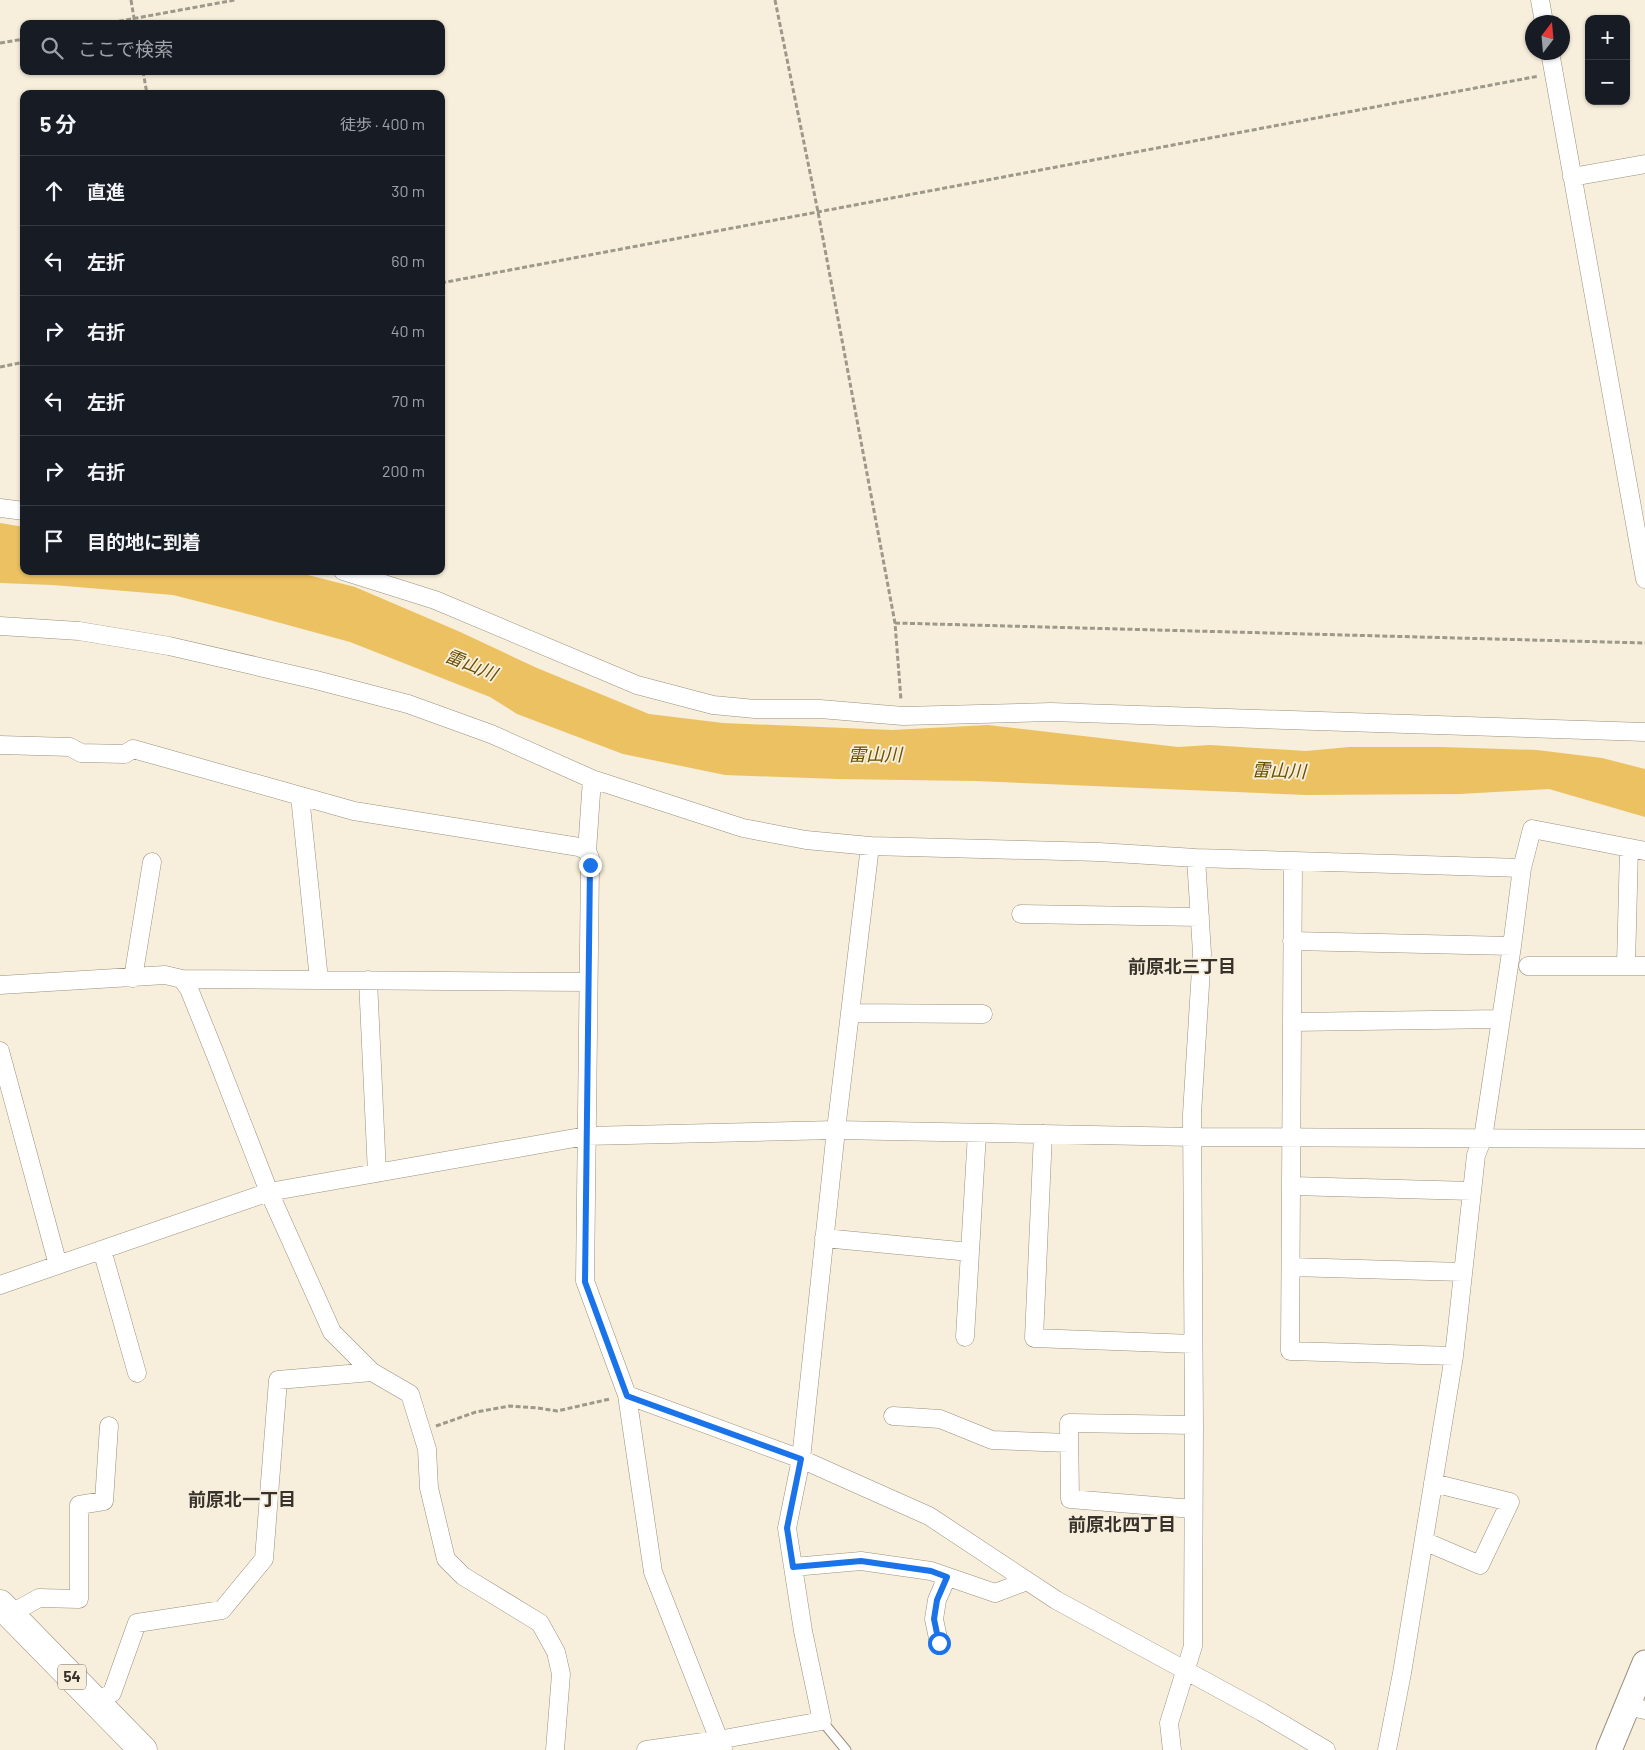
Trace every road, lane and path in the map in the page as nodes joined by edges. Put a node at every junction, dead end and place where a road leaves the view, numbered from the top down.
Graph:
1 (130, 0) edge
2 (235, 0) edge
3 (775, 0) edge
4 (1540, 0) edge
5 (1543, 15) edge
6 (134, 18) junction
7 (124, 20) edge
8 (20, 40) edge
9 (0, 43) edge
10 (1552, 60) edge
11 (1554, 73) junction
12 (144, 75) edge
13 (147, 90) edge
14 (1645, 164) edge
15 (1572, 177) junction
16 (818, 212) junction
17 (445, 282) edge
18 (20, 363) edge
19 (0, 367) edge
20 (0, 508) edge
21 (20, 510) edge
22 (356, 575) edge
23 (1645, 579) edge
24 (895, 623) junction
25 (0, 626) edge
26 (1645, 643) edge
27 (903, 716) junction
28 (1645, 732) edge
29 (0, 745) edge
30 (592, 779) junction
31 (300, 796) junction
32 (870, 846) junction
33 (1637, 849) edge
34 (587, 851) junction
35 (1196, 858) junction
36 (1293, 861) junction
37 (152, 862) dead end
38 (1522, 868) junction
39 (1021, 914) dead end
40 (1200, 917) junction
41 (1292, 941) junction
42 (1512, 946) junction
43 (1528, 966) dead end
44 (1626, 966) junction
45 (1645, 966) edge
46 (133, 978) junction
47 (182, 979) junction
48 (319, 980) junction
49 (368, 980) junction
50 (588, 982) junction
51 (0, 985) edge
52 (850, 1013) junction
53 (983, 1014) dead end
54 (1501, 1019) junction
55 (1292, 1022) junction
56 (0, 1051) edge
57 (836, 1130) junction
58 (977, 1133) junction
59 (1043, 1134) junction
60 (586, 1136) junction
61 (1193, 1137) junction
62 (1292, 1138) junction
63 (1483, 1138) junction
64 (1645, 1139) edge
65 (377, 1173) junction
66 (1292, 1186) junction
67 (1472, 1190) junction
68 (269, 1192) junction
69 (824, 1238) junction
70 (102, 1250) junction
71 (970, 1252) junction
72 (58, 1265) junction
73 (1291, 1267) junction
74 (1463, 1272) junction
75 (0, 1285) edge
76 (965, 1337) dead end
77 (1192, 1344) junction
78 (1454, 1356) junction
79 (372, 1372) junction
80 (137, 1373) dead end
81 (627, 1396) junction
82 (893, 1416) dead end
83 (1194, 1425) junction
84 (109, 1426) dead end
85 (433, 1427) dead end
86 (1069, 1442) junction
87 (801, 1459) junction
88 (1433, 1483) junction
89 (1193, 1509) junction
90 (1424, 1541) junction
91 (793, 1567) junction
92 (947, 1577) junction
93 (1027, 1581) junction
94 (5, 1609) edge
95 (939, 1643) dead end
96 (1645, 1663) edge
97 (1186, 1672) junction
98 (96, 1701) junction
99 (1636, 1708) edge
100 (822, 1721) junction
101 (720, 1745) edge
102 (143, 1750) edge
103 (555, 1750) edge
104 (646, 1750) edge
105 (846, 1750) edge
106 (1172, 1750) edge
107 (1326, 1750) edge
108 (1387, 1750) edge
109 (1609, 1750) edge

1 - 6 path
2 - 6 path
3 - 16 path
4 - 5 street
6 - 7 path
8 - 9 path
10 - 11 street
11 - 15 street
11 - 16 path
12 - 13 path
14 - 15 street
15 - 23 street
16 - 17 path
16 - 24 path
18 - 19 path
20 - 21 street
22 - 27 street
24 - 26 path
24 - 27 path
25 - 30 street
27 - 28 street
29 - 31 street
30 - 32 street
30 - 34 street
31 - 34 street
31 - 48 street
32 - 35 street
32 - 52 street
33 - 38 street
33 - 44 street
34 - 50 street
35 - 36 street
35 - 40 street
36 - 38 street
36 - 41 street
37 - 46 street
38 - 42 street
39 - 40 street
40 - 61 street
41 - 42 street
41 - 55 street
42 - 54 street
43 - 44 street
44 - 45 street
46 - 47 street
46 - 51 street
47 - 48 street
47 - 68 street
48 - 49 street
49 - 50 street
49 - 65 street
50 - 60 street
52 - 53 street
52 - 57 street
54 - 55 street
54 - 63 street
55 - 62 street
56 - 72 street
57 - 58 street
57 - 60 street
57 - 69 street
58 - 59 street
58 - 71 street
59 - 61 street
59 - 77 street
60 - 65 street
60 - 81 street
61 - 62 street
61 - 77 street
62 - 63 street
62 - 66 street
63 - 64 street
63 - 67 street
65 - 68 street
66 - 67 street
66 - 73 street
67 - 74 street
68 - 70 street
68 - 79 street
69 - 71 street
69 - 87 street
70 - 72 street
70 - 80 street
71 - 76 street
72 - 75 street
73 - 74 street
73 - 78 street
74 - 78 street
77 - 83 street
78 - 88 street
79 - 98 street
79 - 103 street
81 - 85 path
81 - 87 street
81 - 101 street
82 - 86 street
83 - 86 street
83 - 89 street
84 - 94 street
86 - 89 street
87 - 91 street
87 - 93 street
88 - 90 street
88 - 90 street
89 - 97 street
90 - 108 street
91 - 92 street
91 - 100 street
92 - 93 street
92 - 95 street
93 - 97 street
94 - 98 main road, 54
96 - 99 main road
97 - 106 street
97 - 107 street
98 - 102 main road, 54
99 - 109 main road
100 - 101 street
100 - 105 lane
101 - 104 street

